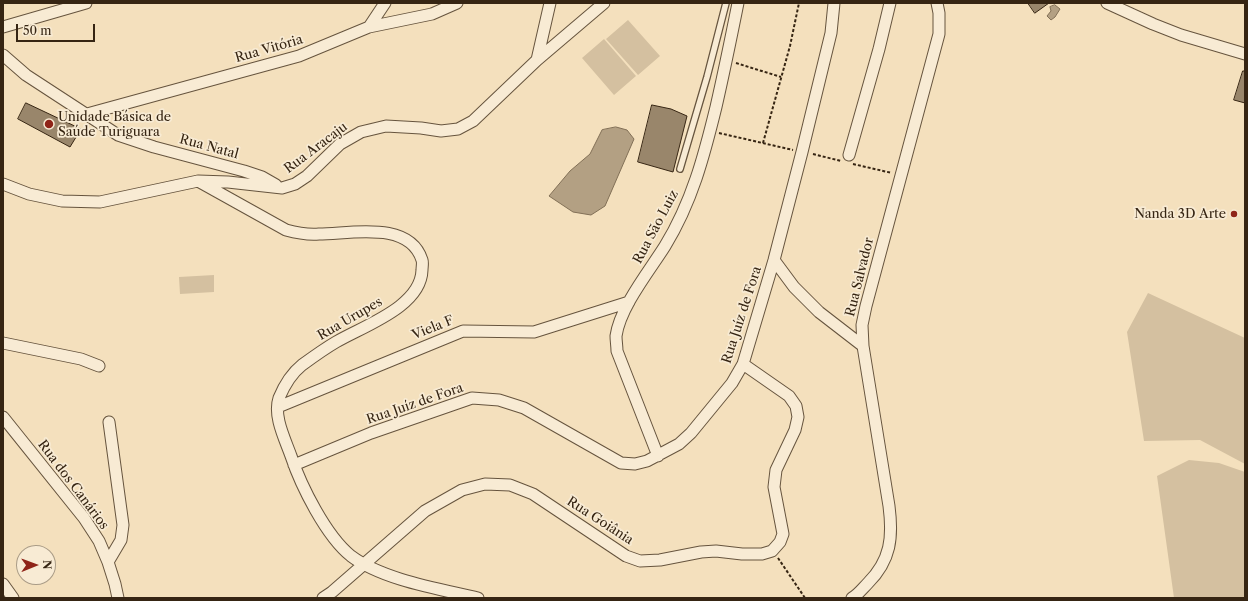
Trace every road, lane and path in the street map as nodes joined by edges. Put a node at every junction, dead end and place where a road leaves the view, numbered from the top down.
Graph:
1 (86, 3) edge
2 (385, 3) edge
3 (456, 3) edge
4 (550, 3) edge
5 (604, 3) edge
6 (726, 3) edge
7 (738, 3) edge
8 (799, 3) edge
9 (834, 3) edge
10 (890, 3) edge
11 (937, 3) edge
12 (1108, 3) edge
13 (71, 5) edge
14 (3, 27) edge
15 (369, 27) junction
16 (1245, 54) edge
17 (3, 55) edge
18 (537, 60) junction
19 (727, 60) junction
20 (782, 77) junction
21 (87, 114) junction
22 (763, 143) dead end
23 (849, 155) dead end
24 (680, 169) dead end
25 (198, 181) junction
26 (3, 184) edge
27 (282, 188) junction
28 (774, 260) junction
29 (629, 302) junction
30 (3, 343) edge
31 (863, 346) junction
32 (743, 364) junction
33 (99, 366) dead end
34 (278, 406) junction
35 (3, 417) edge
36 (109, 422) dead end
37 (658, 456) junction
38 (294, 465) junction
39 (772, 551) junction
40 (108, 562) junction
41 (364, 564) junction
42 (3, 584) edge
43 (855, 597) edge
44 (14, 598) edge
45 (118, 598) edge
46 (323, 598) edge
47 (478, 598) edge
48 (805, 598) edge

1 - 13 street
2 - 15 street
3 - 15 street, Rua Vitória
4 - 18 street
5 - 18 street, Rua Aracaju
6 - 24 lane
7 - 19 street, Rua São Luiz
8 - 20 path
9 - 28 street, Rua Juíz de Fora
10 - 23 street
11 - 31 street, Rua Salvador
12 - 16 street
13 - 14 street
15 - 21 street, Rua Vitória
17 - 21 street, Rua Natal
18 - 27 street, Rua Aracaju
19 - 20 path
19 - 29 street, Rua São Luiz
20 - 22 path
21 - 27 street, Rua Natal
25 - 26 street, Rua Aracaju
25 - 27 street, Rua Aracaju
25 - 34 street, Rua Urupes
28 - 31 street
28 - 32 street, Rua Juíz de Fora
29 - 34 street, Viela F
29 - 37 street, Rua São Luiz
30 - 33 street
31 - 43 street, Rua Salvador
32 - 37 street, Rua Juíz de Fora
32 - 39 street
34 - 38 street, Rua Urupes
35 - 40 street, Rua dos Canários
36 - 40 street
37 - 38 street, Rua Juíz de Fora
38 - 41 street, Rua Urupes
39 - 41 street, Rua Goiânia
39 - 48 path
40 - 45 street, Rua dos Canários
41 - 46 street
41 - 47 street, Rua Urupes
42 - 44 street

